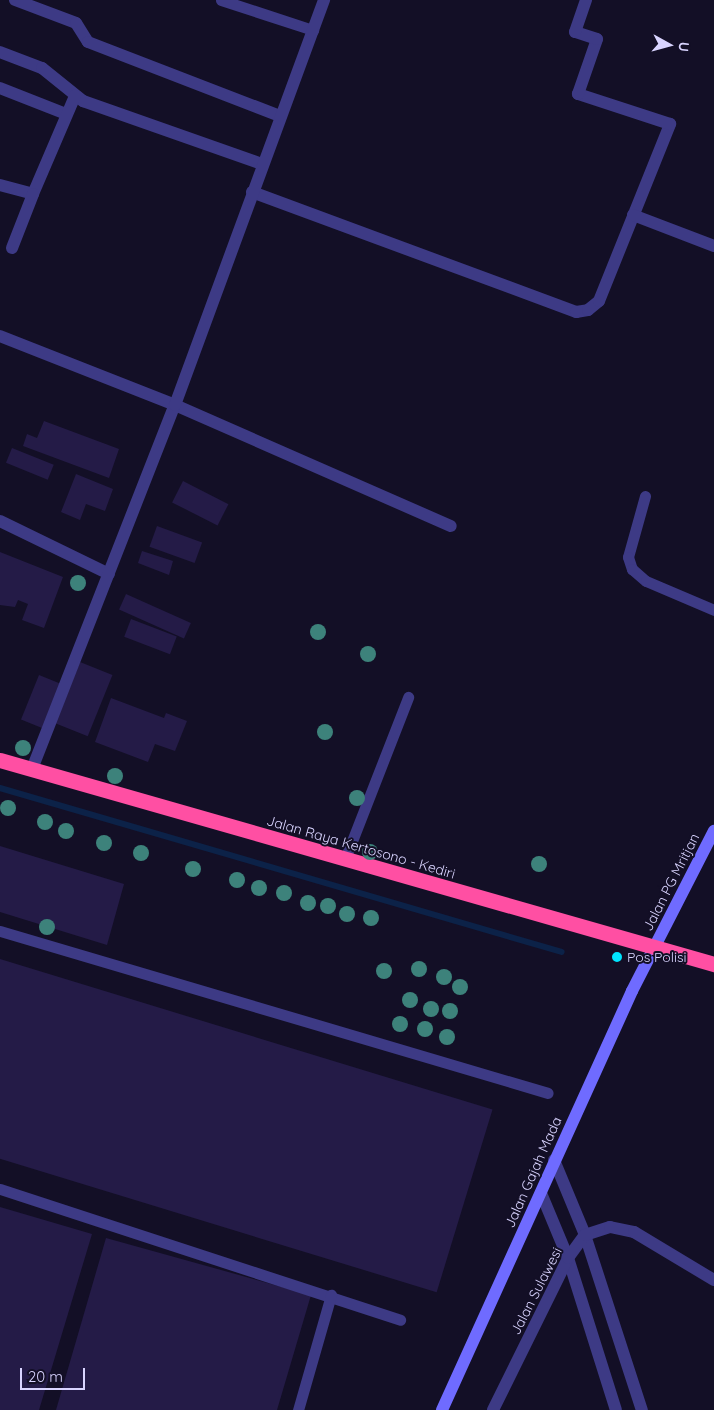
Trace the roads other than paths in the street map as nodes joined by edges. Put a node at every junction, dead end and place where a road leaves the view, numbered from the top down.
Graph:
1 (15, 0) edge
2 (221, 0) edge
3 (324, 0) edge
4 (586, 0) edge
5 (313, 30) junction
6 (0, 52) edge
7 (0, 88) edge
8 (75, 96) junction
9 (66, 114) junction
10 (280, 116) junction
11 (262, 164) junction
12 (0, 185) edge
13 (252, 192) junction
14 (33, 194) junction
15 (633, 215) junction
16 (714, 246) edge
17 (12, 248) dead end
18 (0, 336) edge
19 (175, 405) junction
20 (646, 496) dead end
21 (0, 522) edge
22 (451, 526) dead end
23 (109, 574) junction
24 (714, 610) edge
25 (408, 697) dead end
26 (0, 760) edge
27 (32, 769) junction
28 (714, 831) edge
29 (345, 859) junction
30 (0, 931) edge
31 (654, 947) junction
32 (714, 964) edge
33 (548, 1093) dead end
34 (554, 1160) junction
35 (0, 1189) edge
36 (541, 1193) junction
37 (585, 1235) junction
38 (568, 1258) junction
39 (714, 1280) edge
40 (331, 1295) junction
41 (400, 1320) dead end
42 (640, 1405) edge
43 (298, 1410) edge
44 (442, 1410) edge
45 (493, 1410) edge
46 (618, 1410) edge

1 - 10 street
2 - 5 lane
3 - 5 street
4 - 15 street
5 - 10 street
6 - 8 street
7 - 9 street
8 - 9 street
8 - 11 street
9 - 14 street
10 - 11 street
11 - 13 street
12 - 14 street
13 - 15 street
13 - 19 street
14 - 17 street
15 - 16 street
18 - 19 street
19 - 22 street
19 - 23 street
20 - 24 lane
21 - 23 street
23 - 27 street
25 - 29 lane
26 - 27 highway, Jalan Raya Kertosono - Kediri
27 - 29 highway, Jalan Raya Kertosono - Kediri
28 - 31 main road, Jalan PG Mritjan
29 - 31 highway, Jalan Raya Kertosono - Kediri
30 - 33 lane
31 - 32 highway, Jalan Raya Kertosono - Kediri
31 - 34 main road, Jalan Gajah Mada
34 - 36 main road, Jalan Gajah Mada
34 - 37 street
35 - 40 lane
36 - 38 street
36 - 44 main road, Jalan Gajah Mada
37 - 38 street, Jalan Sulawesi
37 - 39 street
37 - 42 street
38 - 45 street, Jalan Sulawesi
38 - 46 street
40 - 41 lane
40 - 43 lane
42 - 46 street

